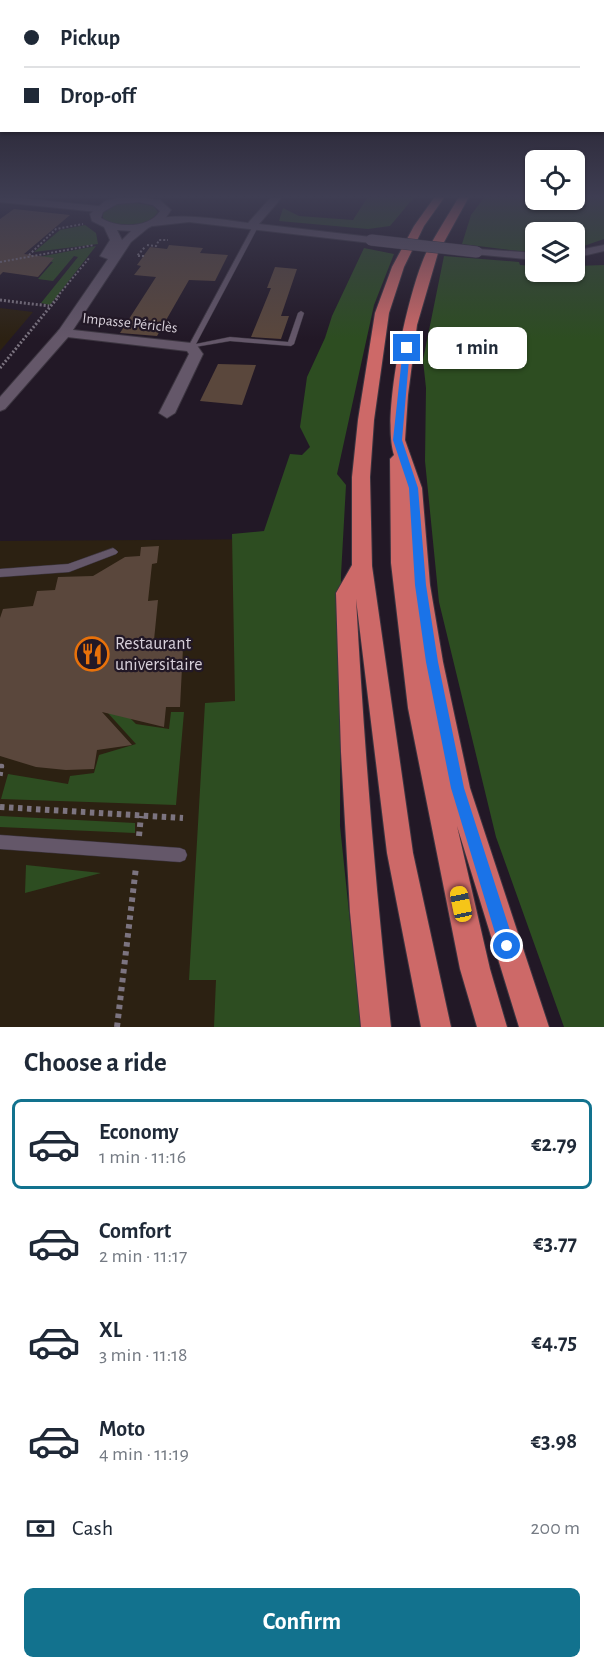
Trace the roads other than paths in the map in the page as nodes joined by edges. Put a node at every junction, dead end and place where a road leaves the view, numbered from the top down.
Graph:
1 (114, 243) edge
2 (125, 243) edge
3 (244, 243) edge
4 (397, 243) edge
5 (410, 243) edge
6 (438, 243) edge
7 (604, 248) edge
8 (590, 253) junction
9 (585, 254) edge
10 (525, 256) edge
11 (604, 258) edge
12 (88, 281) junction
13 (301, 313) dead end
14 (64, 333) junction
15 (191, 347) junction
16 (0, 393) edge
17 (0, 406) edge
18 (167, 413) dead end
19 (398, 440) junction
20 (113, 552) dead end
21 (362, 566) junction
22 (0, 573) edge
23 (0, 842) edge
24 (180, 855) dead end
25 (376, 1027) edge
26 (436, 1027) edge
27 (492, 1027) edge
28 (534, 1027) edge

1 - 12 street
2 - 14 street
3 - 15 lane
4 - 10 street, bridge
5 - 21 highway
6 - 19 highway
7 - 8 street
8 - 9 street
8 - 11 street
12 - 14 street
12 - 16 street
13 - 15 lane
14 - 15 street, Impasse Périclès
14 - 17 street
15 - 18 street, Impasse Périclès
19 - 27 highway
19 - 28 highway
20 - 22 lane
21 - 25 highway
21 - 26 highway
23 - 24 lane

